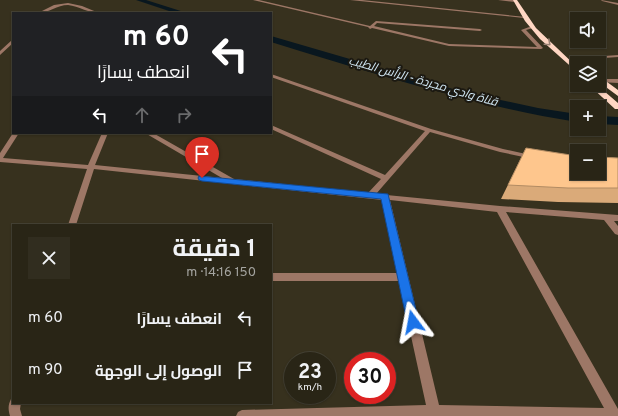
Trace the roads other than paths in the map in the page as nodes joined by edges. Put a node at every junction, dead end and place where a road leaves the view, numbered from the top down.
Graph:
1 (255, 0) edge
2 (352, 0) edge
3 (500, 0) edge
4 (522, 0) edge
5 (603, 0) edge
6 (367, 1) edge
7 (515, 1) edge
8 (618, 4) edge
9 (41, 12) edge
10 (94, 12) edge
11 (524, 17) junction
12 (538, 22) dead end
13 (532, 27) junction
14 (370, 28) junction
15 (480, 30) dead end
16 (12, 42) edge
17 (0, 54) edge
18 (618, 56) edge
19 (606, 58) edge
20 (570, 63) edge
21 (272, 75) edge
22 (606, 80) edge
23 (618, 81) edge
24 (606, 85) edge
25 (602, 92) edge
26 (618, 94) edge
27 (617, 106) edge
28 (272, 127) edge
29 (429, 130) junction
30 (15, 134) edge
31 (105, 134) edge
32 (150, 134) edge
33 (543, 158) edge
34 (0, 159) edge
35 (91, 167) junction
36 (386, 178) junction
37 (234, 182) junction
38 (371, 194) junction
39 (385, 197) junction
40 (500, 208) junction
41 (606, 217) junction
42 (618, 218) edge
43 (72, 224) edge
44 (618, 232) edge
45 (272, 277) edge
46 (403, 277) junction
47 (16, 404) edge
48 (434, 414) edge
49 (616, 415) edge
50 (16, 416) edge
51 (242, 416) edge

1 - 14 street
2 - 6 street
3 - 7 street
4 - 12 highway
5 - 8 street
6 - 11 street
7 - 11 highway
9 - 10 street
11 - 13 highway
13 - 14 street
13 -> 20 highway
14 - 15 street
16 - 17 street
18 - 19 street
21 - 29 street
22 - 23 street
24 - 26 highway
25 - 27 highway
28 - 36 street
29 - 33 street
29 - 36 street
30 - 34 street
31 - 35 street
32 - 37 street
34 - 35 street
35 - 37 street
35 - 43 street
36 - 38 street
37 - 38 street
38 - 39 street
39 - 40 street
39 - 46 street
40 - 41 street
40 - 49 street
41 - 42 street
41 - 44 street
45 - 46 street
46 - 48 street
47 - 50 street
48 - 49 street
48 - 51 street

